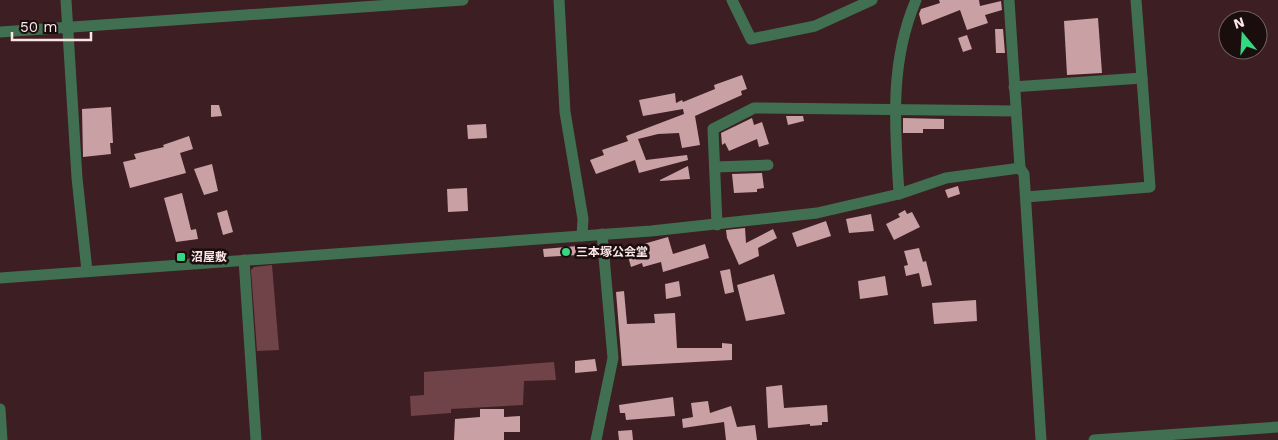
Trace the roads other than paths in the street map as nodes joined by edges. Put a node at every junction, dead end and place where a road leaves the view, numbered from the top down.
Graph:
1 (66, 0) edge
2 (463, 0) edge
3 (559, 0) edge
4 (732, 0) edge
5 (872, 0) edge
6 (916, 0) edge
7 (1009, 0) edge
8 (1136, 0) edge
9 (68, 27) junction
10 (0, 32) edge
11 (1142, 78) junction
12 (1014, 88) junction
13 (894, 110) junction
14 (1016, 111) junction
15 (768, 165) dead end
16 (714, 167) junction
17 (1020, 168) junction
18 (899, 194) junction
19 (1026, 197) junction
20 (717, 225) junction
21 (602, 234) junction
22 (582, 236) junction
23 (244, 260) junction
24 (87, 271) junction
25 (0, 278) edge
26 (0, 409) edge
27 (1278, 427) edge
28 (2, 440) edge
29 (256, 440) edge
30 (596, 440) edge
31 (1041, 440) edge
32 (1094, 440) edge

1 - 9 street
2 - 9 street
3 - 22 street
4 - 5 street
6 - 13 street
7 - 12 street
8 - 11 street
9 - 10 street
9 - 24 street
11 - 12 street
11 - 19 street
12 - 14 street
13 - 14 street
13 - 16 street
13 - 18 street
14 - 17 street
15 - 16 street
16 - 20 street
17 - 18 street
17 - 19 street
18 - 20 street
19 - 31 street
20 - 21 street
21 - 22 street
21 - 30 street
22 - 23 street
23 - 24 street
23 - 29 street
24 - 25 street
26 - 28 street
27 - 32 street

